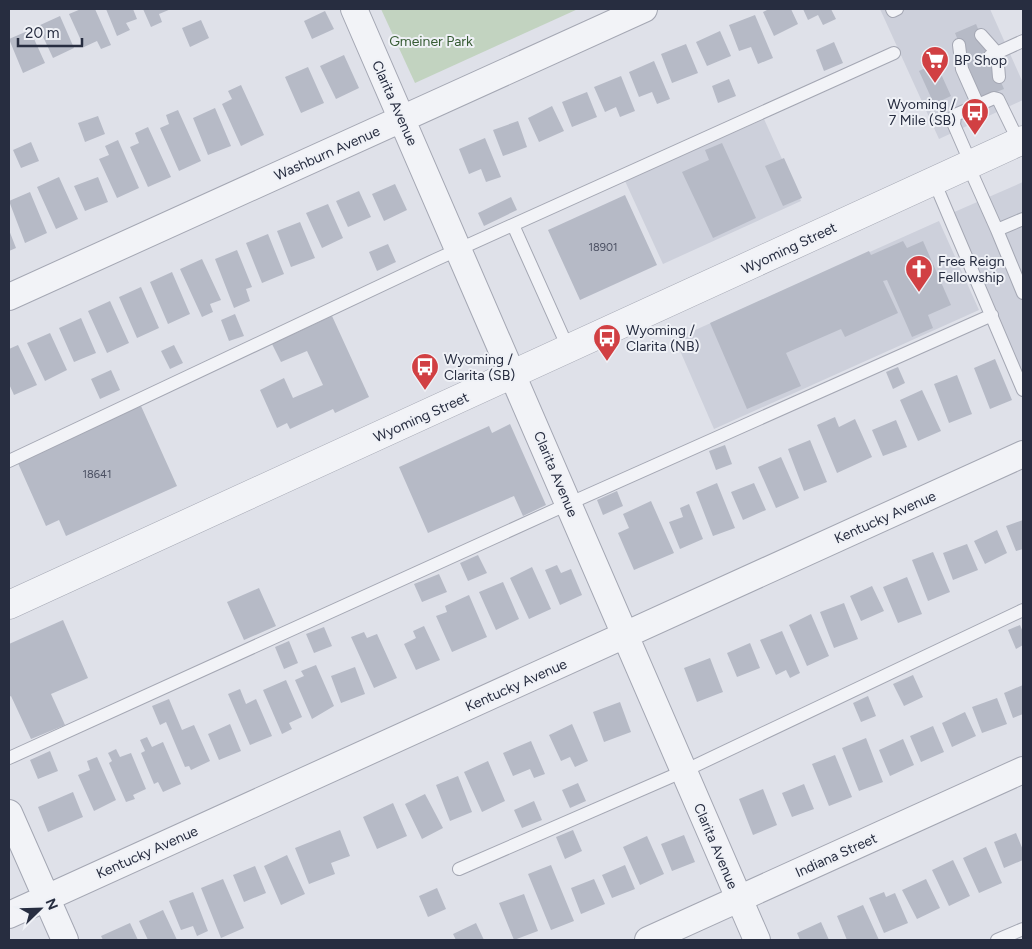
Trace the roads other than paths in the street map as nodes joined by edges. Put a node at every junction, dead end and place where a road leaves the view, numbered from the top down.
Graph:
1 (354, 9) edge
2 (644, 9) edge
3 (892, 9) edge
4 (897, 9) edge
5 (981, 36) dead end
6 (1023, 41) edge
7 (959, 45) dead end
8 (894, 53) dead end
9 (994, 55) junction
10 (965, 67) junction
11 (999, 77) dead end
12 (976, 86) dead end
13 (978, 105) junction
14 (402, 119) junction
15 (1021, 141) edge
16 (970, 165) junction
17 (934, 181) junction
18 (1023, 219) edge
19 (513, 225) junction
20 (997, 230) junction
21 (459, 249) junction
22 (1023, 294) edge
23 (9, 297) edge
24 (992, 315) junction
25 (569, 350) junction
26 (513, 375) junction
27 (1023, 390) edge
28 (1023, 454) edge
29 (9, 461) edge
30 (568, 504) junction
31 (9, 605) edge
32 (1023, 610) edge
33 (625, 636) junction
34 (9, 758) edge
35 (1023, 770) edge
36 (684, 771) junction
37 (9, 813) edge
38 (459, 869) dead end
39 (46, 898) junction
40 (739, 899) junction
41 (9, 914) edge
42 (1023, 929) edge
43 (65, 940) edge
44 (648, 940) edge
45 (757, 940) edge
46 (998, 940) edge

1 - 14 street, Clarita Avenue
2 - 14 street, Washburn Avenue
3 - 4 lane
5 - 9 lane
6 - 9 lane
7 - 10 lane
8 - 19 lane
9 - 11 lane
10 - 12 lane
10 - 13 lane
13 - 15 lane
13 - 16 lane
14 - 21 street, Clarita Avenue
14 - 23 street, Washburn Avenue
15 - 16 street, Wyoming Street
16 - 17 street, Wyoming Street
16 - 20 lane
17 - 24 lane
17 - 25 street, Wyoming Street
18 - 20 lane
19 - 21 lane
19 - 25 lane
20 - 22 lane
21 - 26 street, Clarita Avenue
21 - 29 lane
24 - 27 lane
24 - 30 lane
25 - 26 street, Wyoming Street
26 - 30 street, Clarita Avenue
26 - 31 street, Wyoming Street
28 - 33 street, Kentucky Avenue
30 - 33 street, Clarita Avenue
30 - 34 lane
32 - 36 lane
33 - 36 street, Clarita Avenue
33 - 39 street, Kentucky Avenue
35 - 40 street, Indiana Street
36 - 38 lane
36 - 40 street, Clarita Avenue
37 - 39 street
39 - 41 street, Kentucky Avenue
39 - 43 street
40 - 44 street, Indiana Street
40 - 45 street, Clarita Avenue
42 - 46 lane

